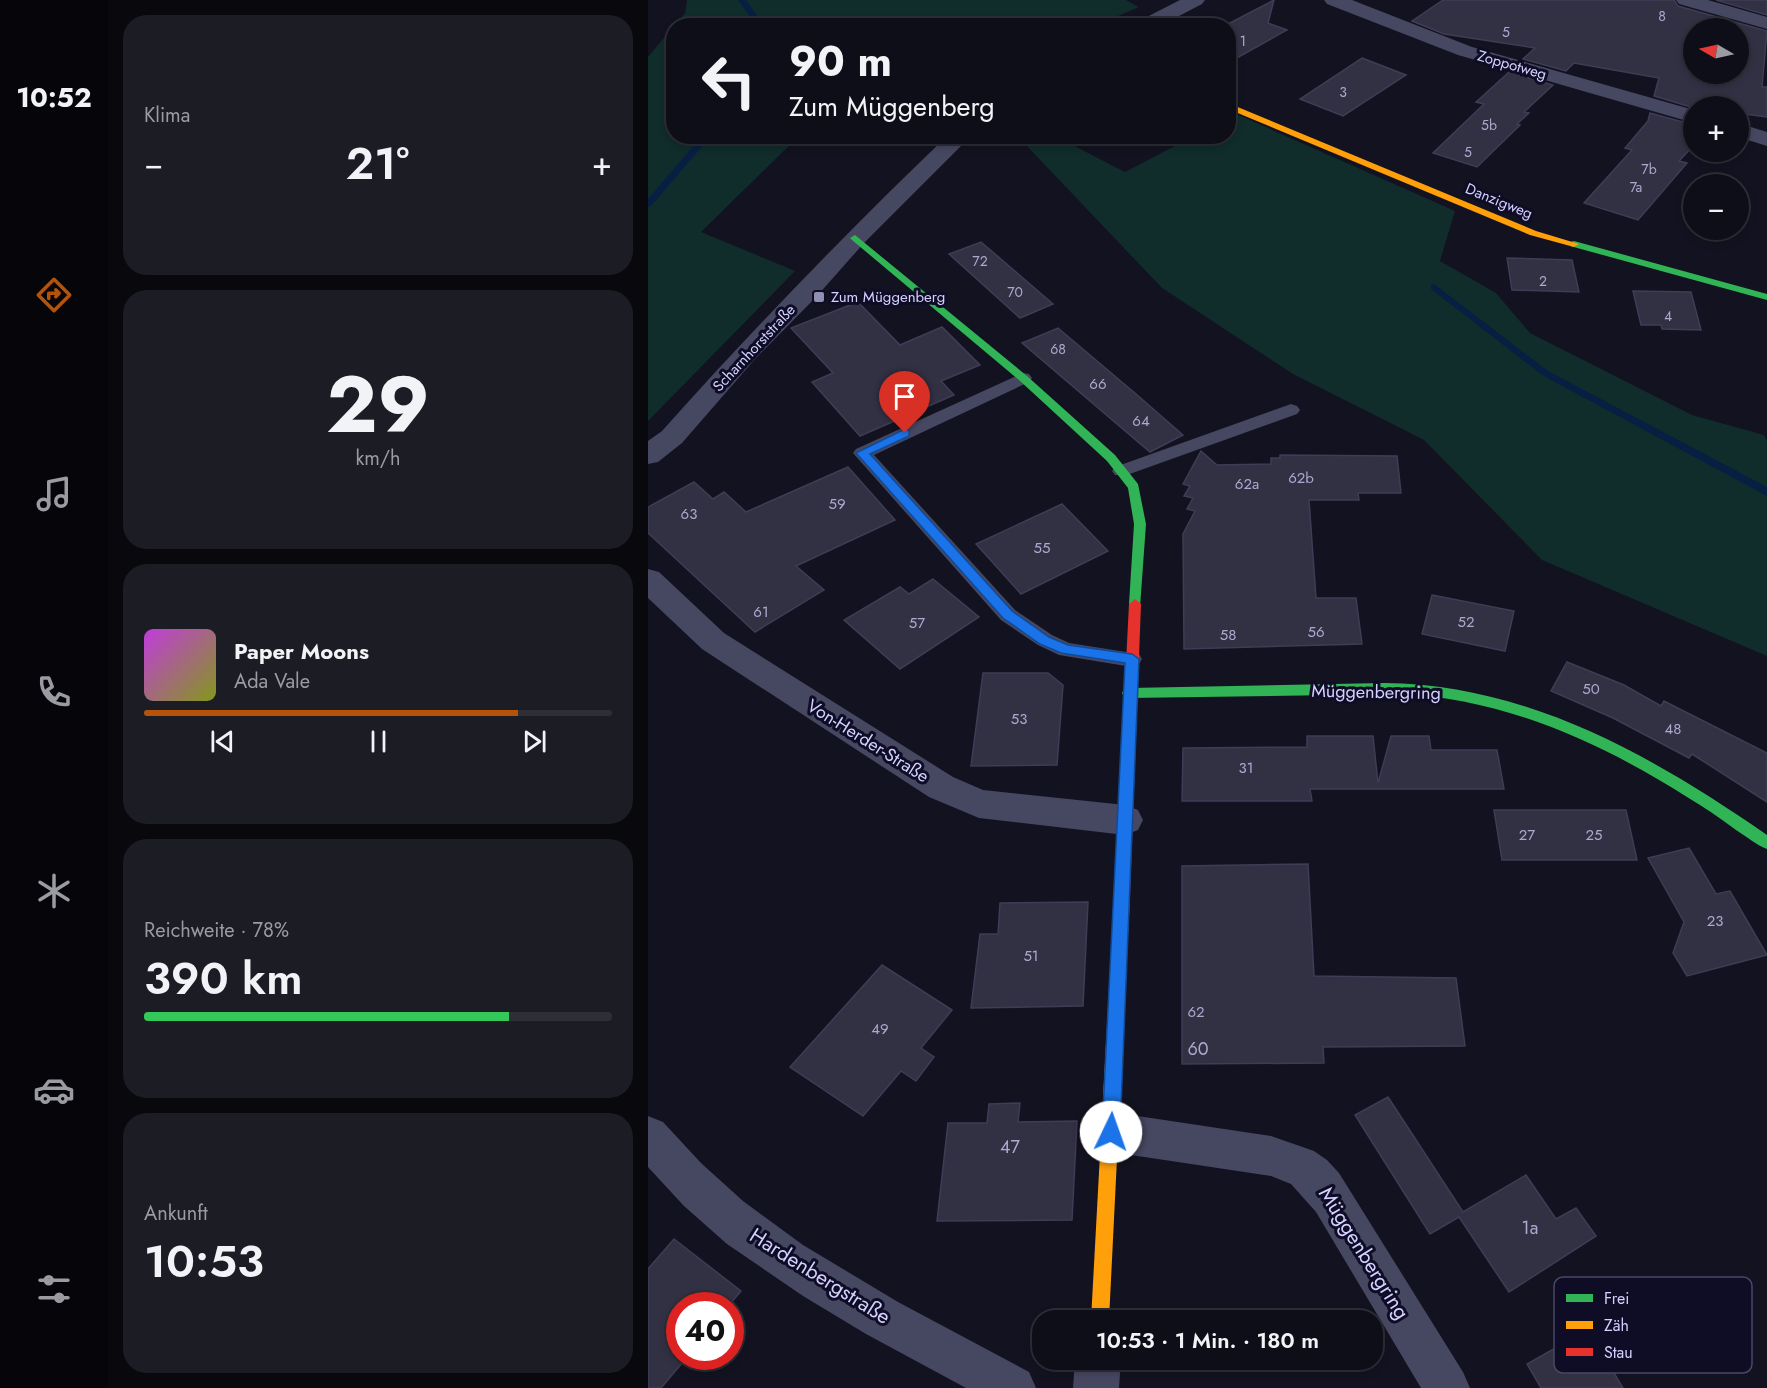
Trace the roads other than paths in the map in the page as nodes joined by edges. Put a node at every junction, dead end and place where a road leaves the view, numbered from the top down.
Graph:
1 (1195, 0) edge
2 (1334, 0) edge
3 (1686, 0) edge
4 (1160, 18) edge
5 (1767, 23) edge
6 (1236, 109) edge
7 (1683, 114) edge
8 (1749, 133) edge
9 (1767, 139) edge
10 (952, 144) edge
11 (855, 238) junction
12 (1767, 297) edge
13 (1023, 378) junction
14 (1291, 410) dead end
15 (648, 455) edge
16 (1121, 471) junction
17 (648, 579) edge
18 (1132, 659) junction
19 (1129, 693) junction
20 (1125, 820) junction
21 (1767, 843) edge
22 (1111, 1132) junction
23 (648, 1136) edge
24 (1101, 1310) edge
25 (1097, 1370) edge
26 (1013, 1388) edge
27 (1096, 1388) edge
28 (1447, 1388) edge

1 - 4 street
2 - 7 street, Zoppotweg
3 - 5 street
6 - 12 street, Danzigweg
8 - 9 street
10 - 11 street, Scharnhorststraße
11 - 13 street
11 - 15 street, Scharnhorststraße
13 - 16 street
13 - 18 lane
14 - 16 lane
16 - 18 street
17 - 20 street, Von-Herder-Straße
18 - 19 street
19 - 20 street
19 - 21 street, Müggenbergring
20 - 22 street
22 - 24 street
22 - 28 street, Müggenbergring
23 - 26 street, Hardenbergstraße
25 - 27 street

